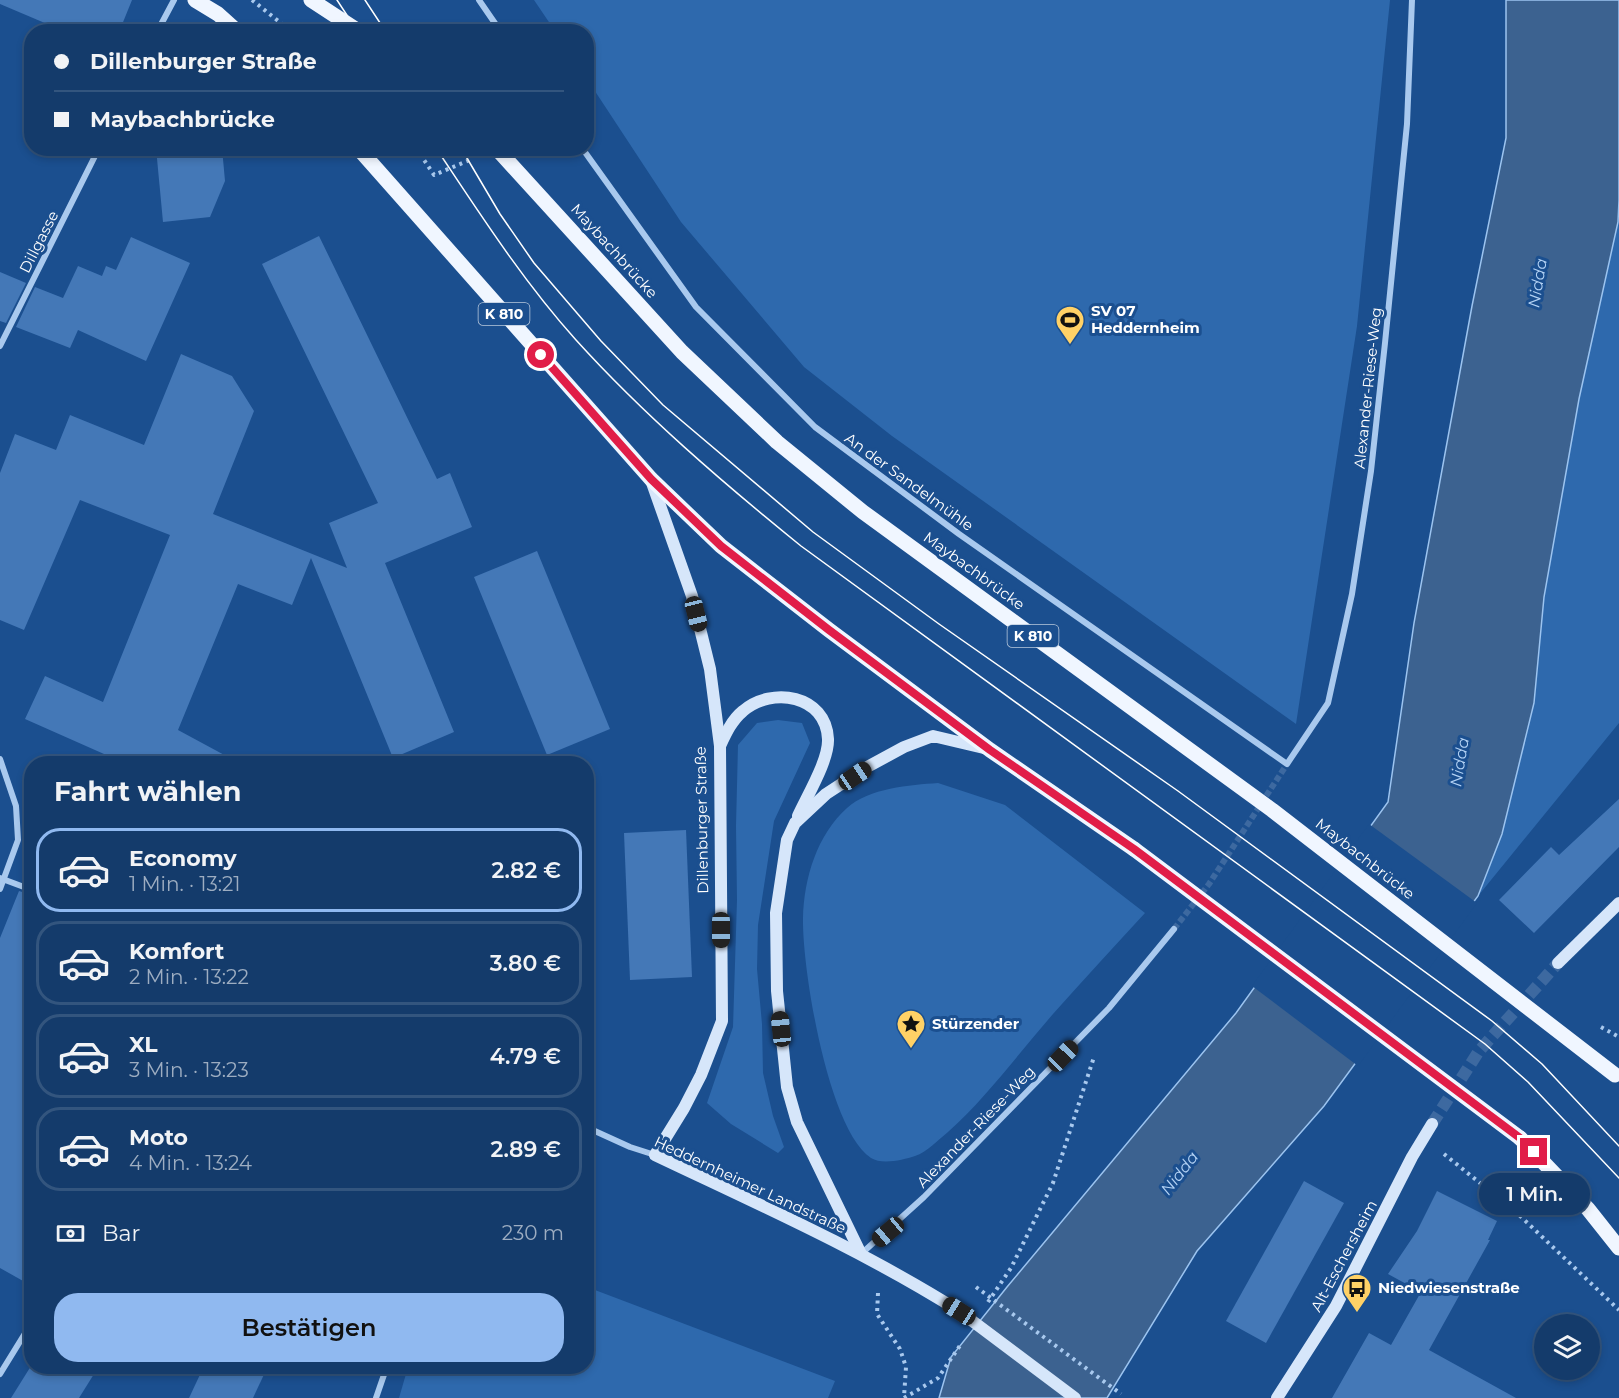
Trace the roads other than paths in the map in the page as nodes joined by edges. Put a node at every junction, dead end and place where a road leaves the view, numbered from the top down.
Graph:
1 (174, 0) edge
2 (195, 0) edge
3 (311, 0) edge
4 (479, 0) edge
5 (1412, 0) edge
6 (161, 24) edge
7 (229, 24) edge
8 (348, 24) edge
9 (496, 24) edge
10 (95, 156) edge
11 (365, 156) edge
12 (503, 156) edge
13 (588, 156) edge
14 (0, 346) edge
15 (651, 479) junction
16 (720, 746) junction
17 (990, 750) junction
18 (0, 759) edge
19 (1287, 764) joint
20 (795, 823) junction
21 (2, 879) edge
22 (24, 887) edge
23 (0, 889) edge
24 (1619, 903) edge
25 (1173, 929) tunnel mouth
26 (1558, 963) tunnel mouth
27 (1617, 1078) edge
28 (1432, 1124) tunnel mouth
29 (594, 1131) edge
30 (655, 1155) junction
31 (1619, 1248) edge
32 (861, 1254) junction
33 (24, 1335) edge
34 (0, 1374) edge
35 (384, 1374) edge
36 (376, 1398) edge
37 (1075, 1398) edge
38 (1277, 1398) edge

1 - 6 street
2 - 7 main road
3 - 8 main road, bridge
4 - 9 street
5 - 19 street, Alexander-Riese-Weg
10 - 14 street, Dillgasse
11 - 15 main road, Dillenburger Straße / K 810
12 - 27 main road, Maybachbrücke / K 810, bridge
13 - 19 street, An der Sandelmühle
15 - 16 street, Dillenburger Straße
15 - 17 main road, Dillenburger Straße / K 810
16 - 20 street
16 - 30 street, Dillenburger Straße
17 - 20 street, Dillenburger Straße
17 - 31 main road, Dillenburger Straße / K 810, bridge
18 - 21 street
20 - 32 street, Dillenburger Straße
21 - 22 street
21 - 23 street
24 - 26 street
25 - 32 street, Alexander-Riese-Weg
28 - 38 street, Alt-Eschersheim
29 - 30 street, Heddernheimer Landstraße
30 - 32 street, Heddernheimer Landstraße
32 - 37 street, Heddernheimer Landstraße, bridge
33 - 34 street
35 - 36 street

